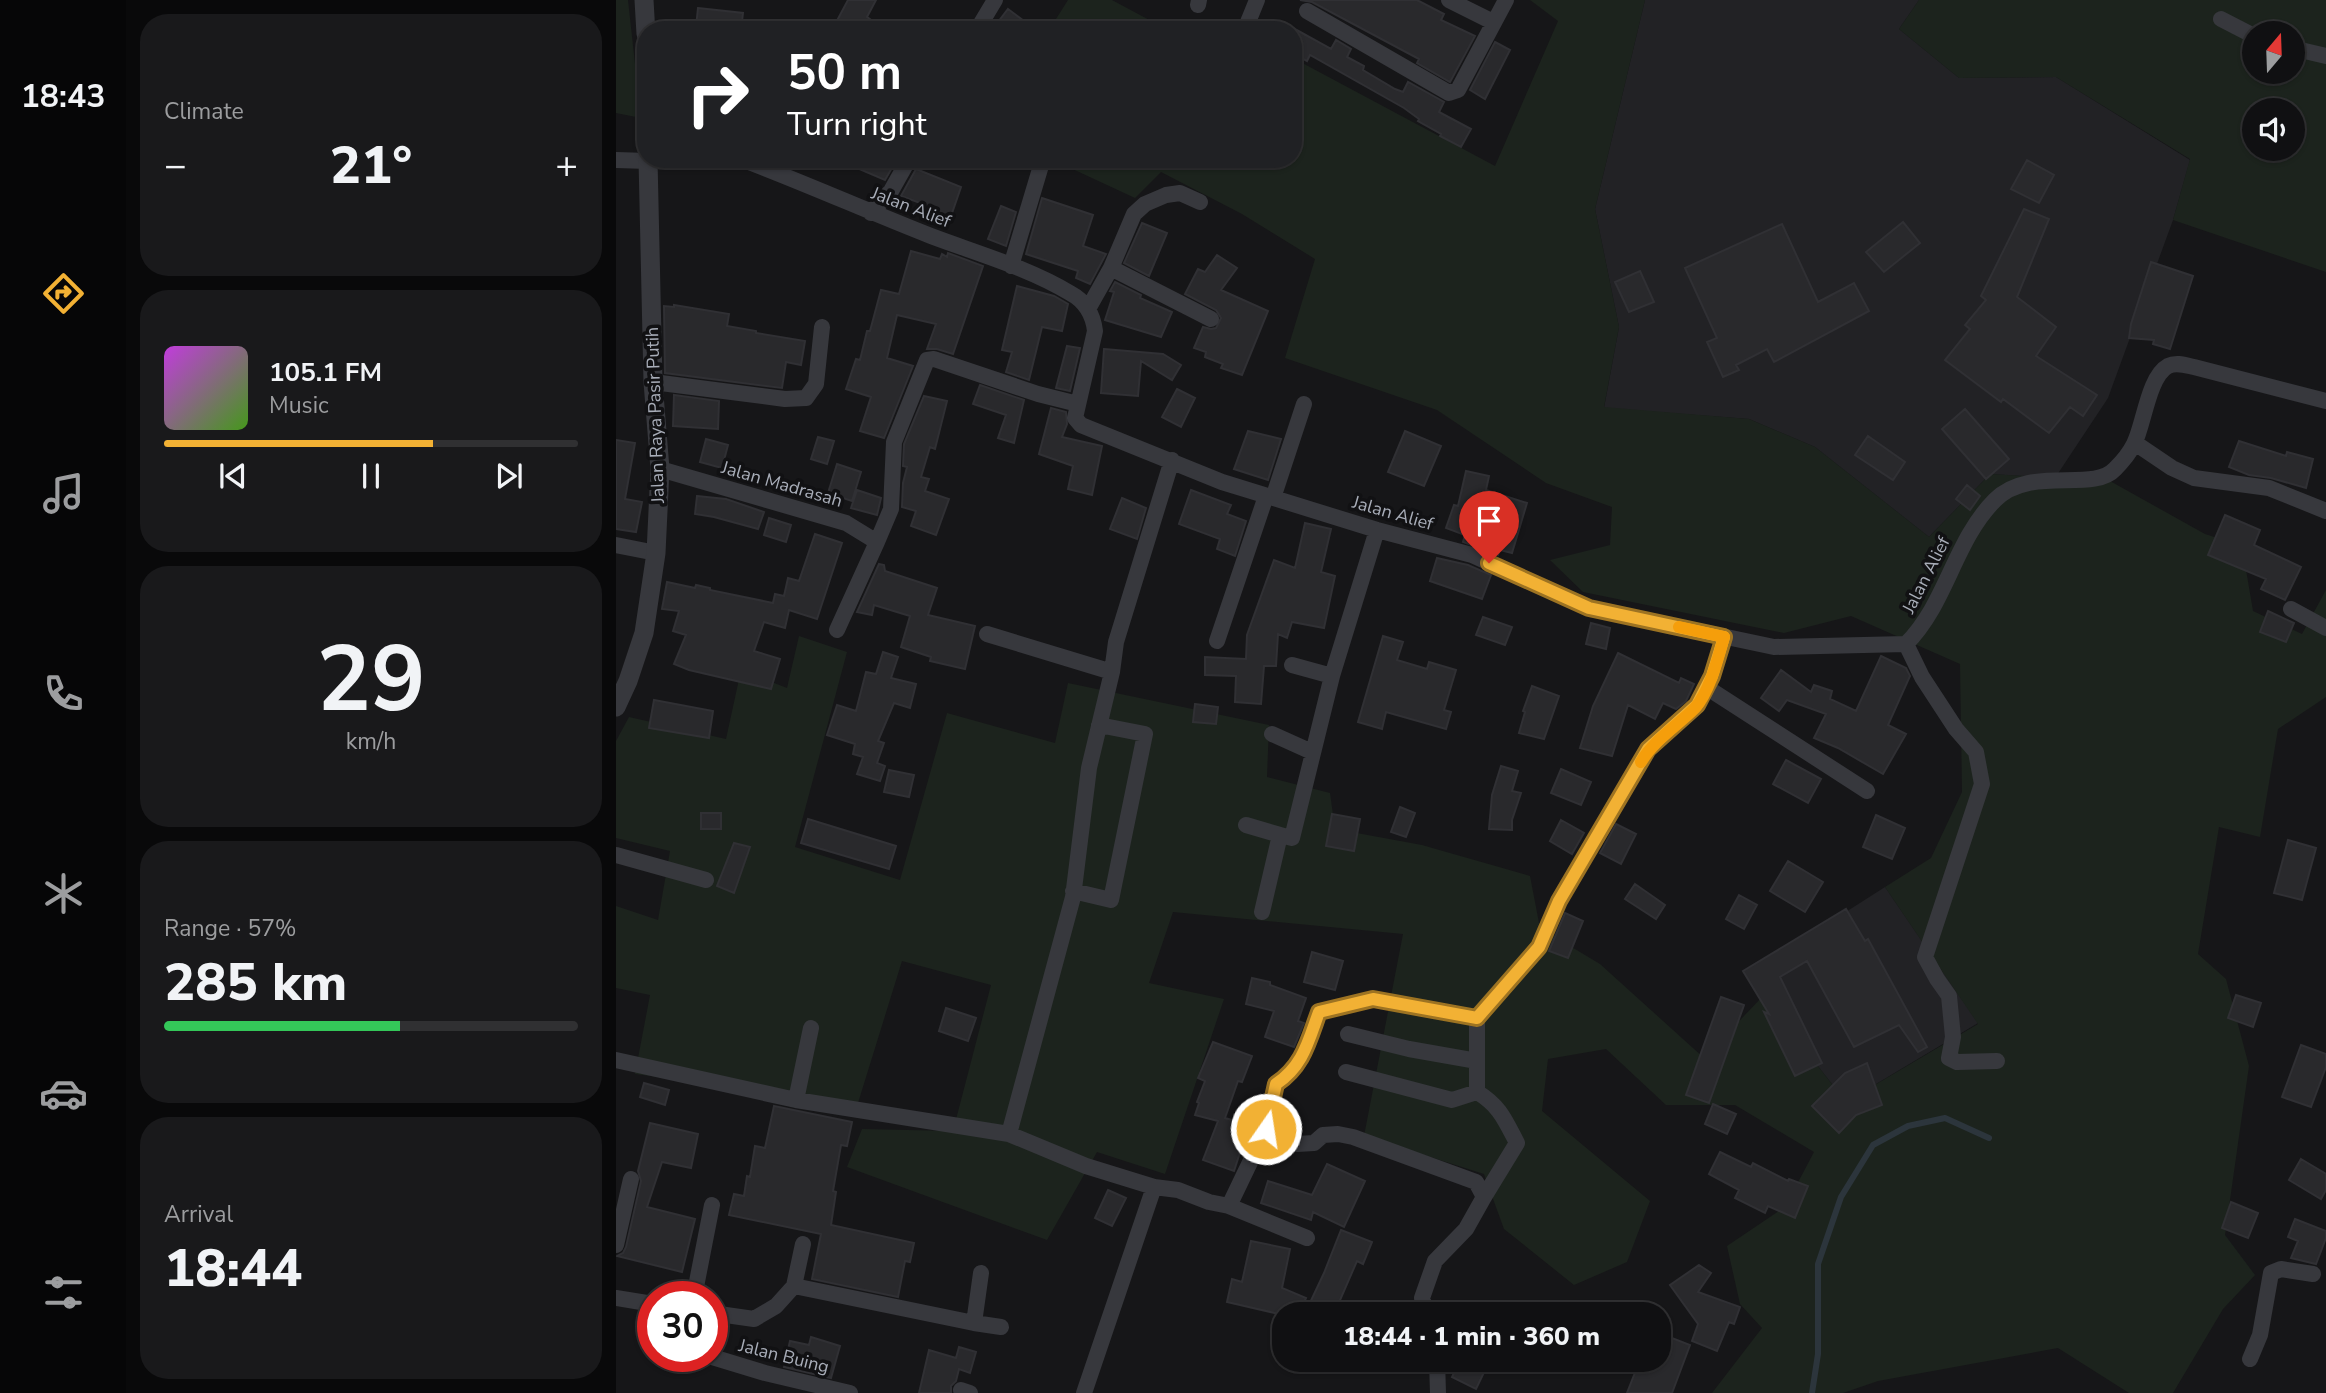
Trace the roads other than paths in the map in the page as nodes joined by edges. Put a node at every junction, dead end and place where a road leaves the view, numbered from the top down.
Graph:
1 (644, 0) edge
2 (995, 0) edge
3 (1257, 0) edge
4 (1449, 0) edge
5 (1506, 0) edge
6 (1307, 11) dead end
7 (2221, 19) dead end
8 (645, 21) edge
9 (982, 21) edge
10 (1248, 21) edge
11 (1493, 22) junction
12 (2242, 30) edge
13 (2305, 51) edge
14 (2326, 56) edge
15 (616, 160) edge
16 (637, 160) edge
17 (648, 168) edge
18 (763, 168) edge
19 (904, 168) edge
20 (1040, 168) edge
21 (1200, 202) dead end
22 (872, 213) junction
23 (1010, 265) junction
24 (1111, 268) junction
25 (1088, 309) junction
26 (1211, 319) dead end
27 (822, 327) dead end
28 (653, 382) junction
29 (2326, 401) edge
30 (1078, 404) junction
31 (1304, 404) dead end
32 (2134, 443) junction
33 (1172, 460) junction
34 (660, 469) junction
35 (1269, 497) junction
36 (2326, 511) edge
37 (1377, 530) junction
38 (877, 542) junction
39 (616, 545) edge
40 (656, 553) junction
41 (2291, 610) dead end
42 (2326, 628) edge
43 (837, 630) dead end
44 (987, 634) dead end
45 (1724, 637) junction
46 (1217, 640) dead end
47 (1906, 643) junction
48 (1292, 665) dead end
49 (1112, 671) junction
50 (1332, 676) junction
51 (622, 679) edge
52 (1706, 687) junction
53 (616, 707) edge
54 (1099, 725) junction
55 (1272, 734) dead end
56 (1312, 751) junction
57 (1867, 791) dead end
58 (1246, 825) dead end
59 (1279, 835) junction
60 (616, 855) edge
61 (706, 880) dead end
62 (1073, 891) junction
63 (1262, 912) dead end
64 (1477, 1018) junction
65 (811, 1028) dead end
66 (1348, 1034) dead end
67 (616, 1060) edge
68 (1477, 1061) junction
69 (1997, 1061) dead end
70 (1346, 1072) dead end
71 (1477, 1092) junction
72 (796, 1100) junction
73 (1266, 1129) junction
74 (1009, 1134) junction
75 (631, 1179) dead end
76 (1154, 1187) junction
77 (1484, 1197) junction
78 (712, 1205) dead end
79 (1230, 1206) junction
80 (1307, 1238) dead end
81 (803, 1244) dead end
82 (616, 1245) edge
83 (981, 1273) dead end
84 (2313, 1273) dead end
85 (698, 1281) edge
86 (794, 1286) junction
87 (616, 1298) edge
88 (637, 1301) edge
89 (1423, 1302) edge
90 (728, 1315) edge
91 (974, 1323) junction
92 (1001, 1327) dead end
93 (2250, 1359) dead end
94 (728, 1362) edge
95 (1437, 1372) edge
96 (850, 1393) edge
97 (1084, 1393) edge
98 (1438, 1393) edge

1 - 8 street
2 - 9 street
3 - 10 street
4 - 11 street
5 - 11 street
6 - 11 street
7 - 12 street
13 - 14 street
15 - 16 street
17 - 28 street, Jalan Raya Pasir Putih
18 - 22 street, Jalan Alief
19 - 22 street
20 - 23 street
21 - 24 street
22 - 23 street, Jalan Alief
23 - 25 street, Jalan Alief
24 - 25 street
24 - 26 street
25 - 30 street
27 - 28 street
28 - 34 street, Jalan Raya Pasir Putih
29 - 32 street, Jalan Alief
30 - 33 street, Jalan Alief
30 - 38 street
31 - 35 street
32 - 36 street
32 - 47 street, Jalan Alief
33 - 35 street, Jalan Alief
33 - 49 street
34 - 38 street, Jalan Madrasah
34 - 40 street, Jalan Raya Pasir Putih
35 - 37 street, Jalan Alief
35 - 46 street
37 - 45 street, Jalan Alief
37 - 50 street
38 - 43 street
39 - 40 street
40 - 51 street, Jalan Raya Pasir Putih
41 - 42 street
44 - 49 street
45 - 47 street, Jalan Alief
45 - 52 street
47 - 69 street
48 - 50 street
49 - 54 street
50 - 56 street
51 - 53 street, Jalan Raya Pasir Putih
52 - 57 street
52 - 64 street
54 - 62 street
54 - 62 street
55 - 56 street
56 - 59 street
58 - 59 street
59 - 63 street
60 - 61 street
62 - 74 street
64 - 68 street
64 - 73 street
65 - 72 street
66 - 68 street
67 - 72 street
68 - 71 street
70 - 71 street
71 - 77 street
72 - 74 street
73 - 77 street
73 - 79 street
74 - 76 street
75 - 82 street
76 - 79 street
76 - 97 street
77 - 89 street
78 - 85 street
79 - 80 street
81 - 86 street
83 - 91 street
84 - 93 street
86 - 90 street
86 - 91 street
87 - 88 street
91 - 92 street
94 - 96 street, Jalan Buing
95 - 98 street

